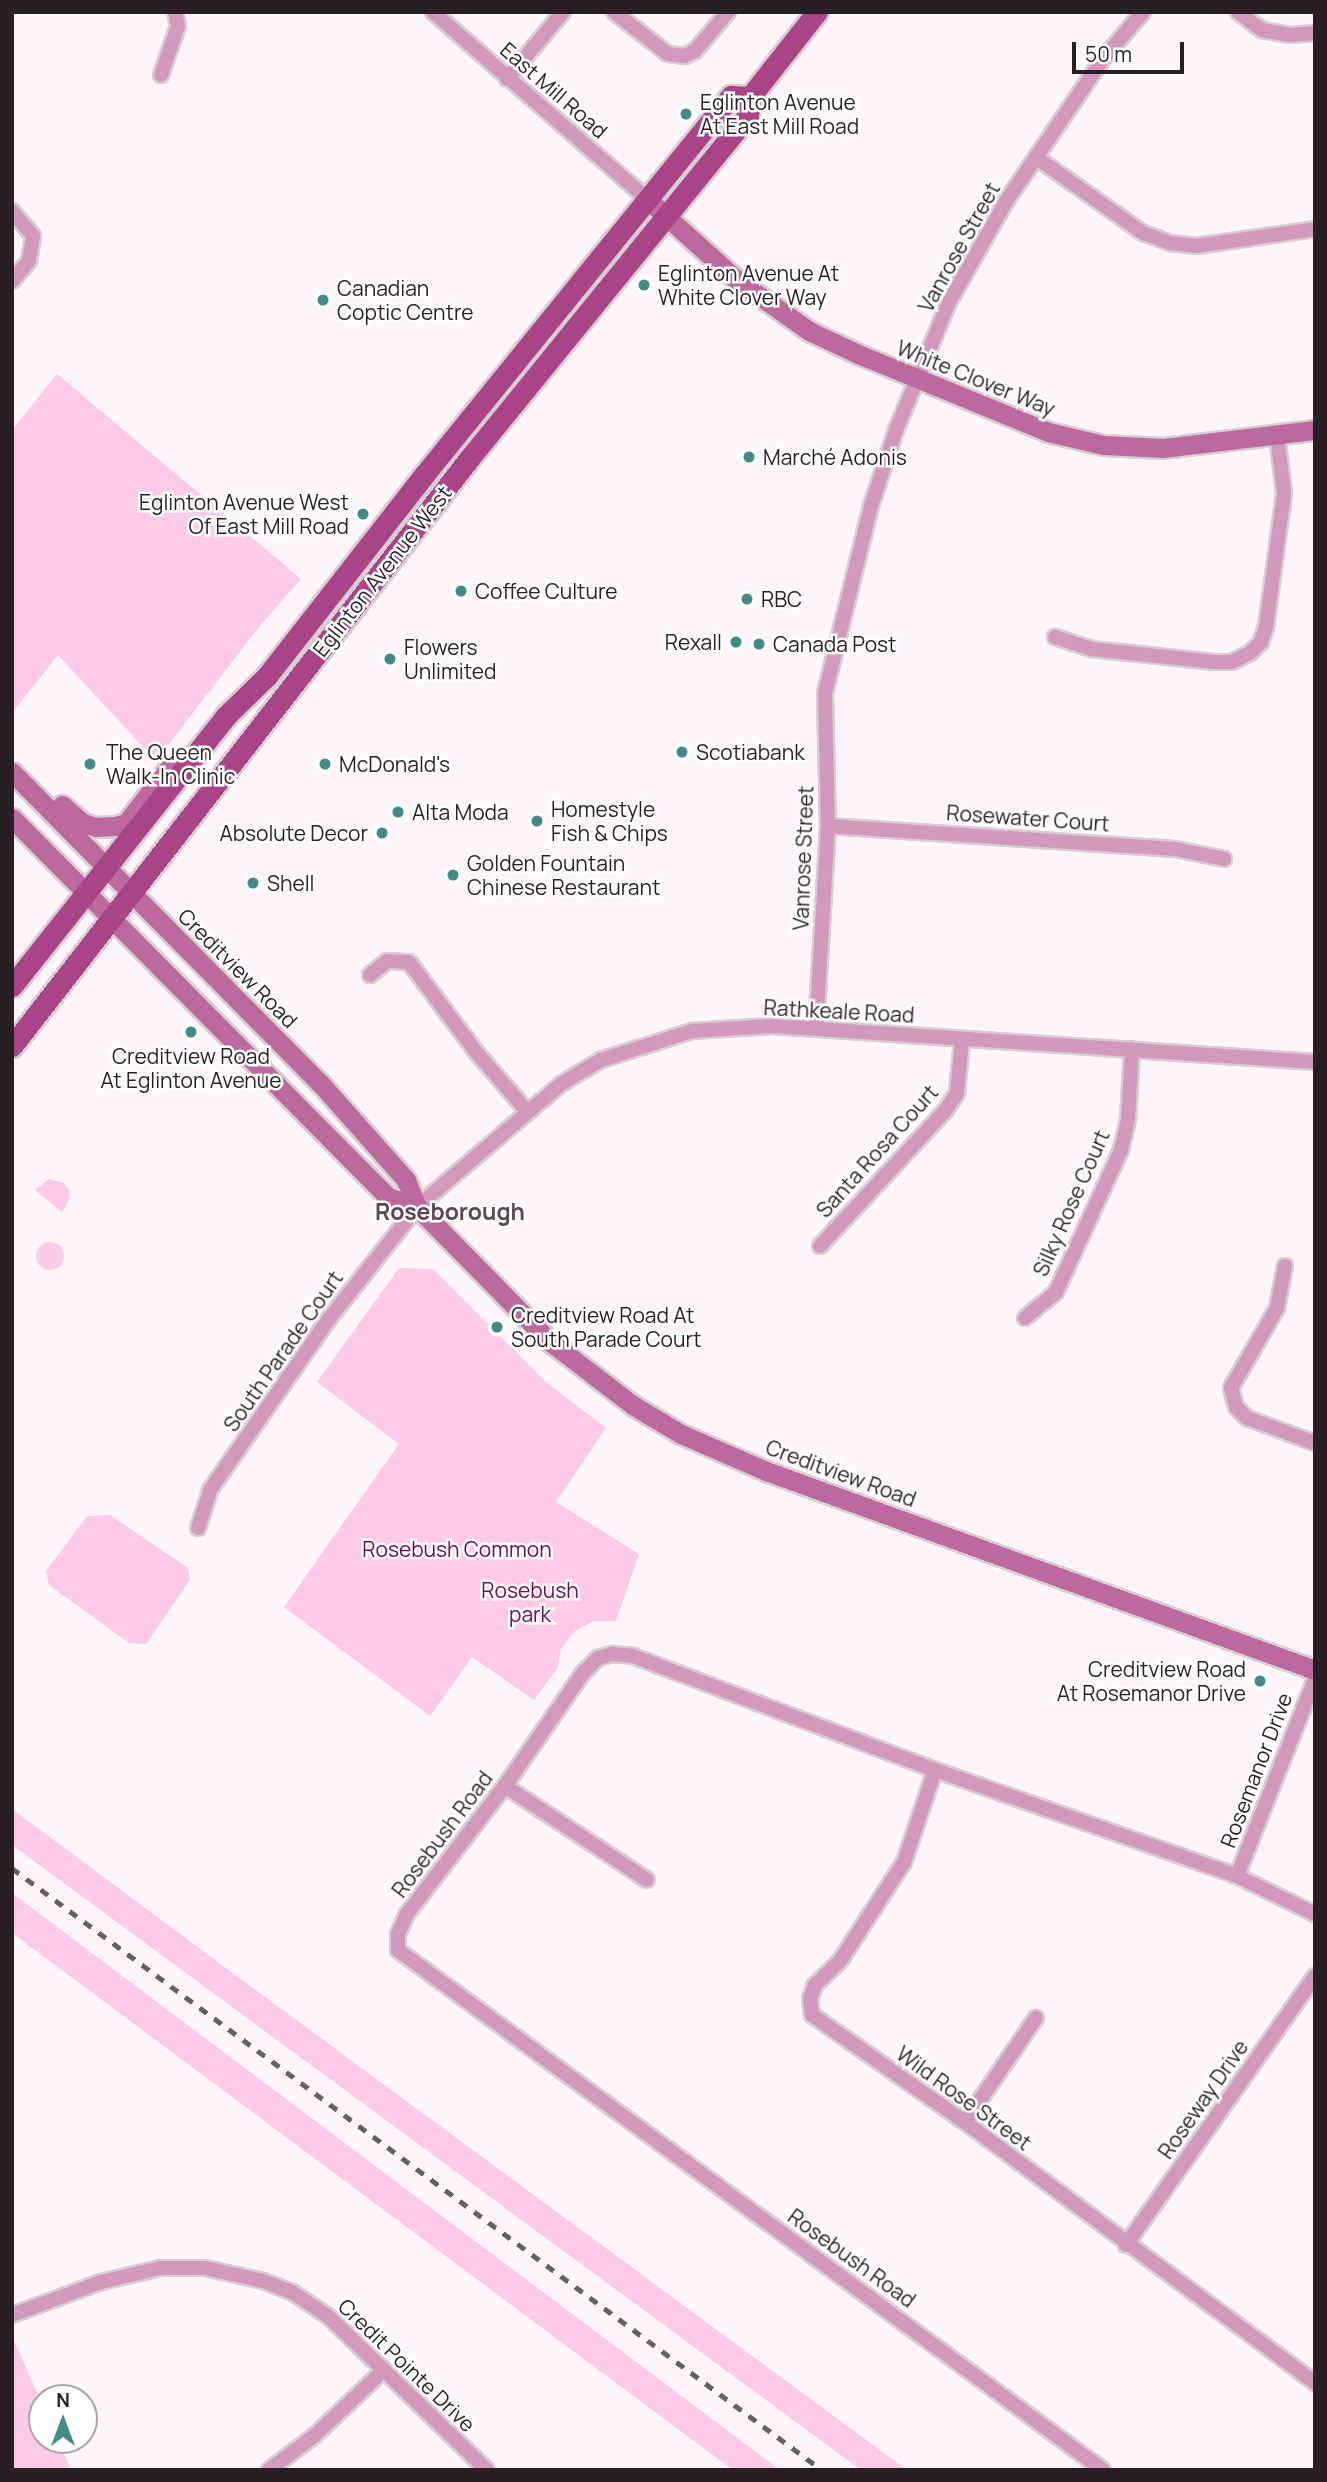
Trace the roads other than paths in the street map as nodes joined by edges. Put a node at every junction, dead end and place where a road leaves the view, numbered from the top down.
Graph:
1 (175, 12) edge
2 (433, 12) edge
3 (563, 12) edge
4 (614, 12) edge
5 (728, 12) edge
6 (817, 12) edge
7 (1143, 12) edge
8 (1238, 12) edge
9 (1315, 33) edge
10 (161, 75) dead end
11 (507, 79) junction
12 (750, 97) junction
13 (1037, 158) junction
14 (647, 199) junction
15 (12, 211) edge
16 (666, 216) junction
17 (1315, 229) edge
18 (12, 281) edge
19 (916, 378) junction
20 (1315, 430) edge
21 (1277, 435) junction
22 (1055, 637) dead end
23 (12, 763) edge
24 (184, 770) junction
25 (12, 772) edge
26 (12, 818) edge
27 (828, 826) junction
28 (1224, 859) dead end
29 (107, 867) junction
30 (131, 892) junction
31 (86, 893) junction
32 (111, 919) junction
33 (370, 975) dead end
34 (12, 986) edge
35 (816, 1028) junction
36 (962, 1040) junction
37 (12, 1046) edge
38 (1132, 1049) junction
39 (1315, 1062) edge
40 (527, 1111) junction
41 (417, 1207) junction
42 (820, 1246) dead end
43 (1285, 1266) dead end
44 (1025, 1318) dead end
45 (1315, 1443) edge
46 (198, 1528) dead end
47 (1315, 1670) edge
48 (1315, 1679) edge
49 (935, 1770) junction
50 (505, 1786) junction
51 (1237, 1876) junction
52 (647, 1880) dead end
53 (1315, 1914) edge
54 (1315, 1976) edge
55 (1036, 2018) dead end
56 (965, 2122) junction
57 (1126, 2245) junction
58 (12, 2315) edge
59 (384, 2370) junction
60 (1315, 2383) edge
61 (270, 2470) edge
62 (487, 2470) edge
63 (1103, 2470) edge

1 - 10 street
2 - 11 street, East Mill Road
3 - 11 street
4 - 5 street
6 - 12 main road, Eglinton Avenue West
7 - 13 street, Vanrose Street
8 - 9 street
11 - 14 street, East Mill Road
12 - 14 main road, Eglinton Avenue West
12 - 16 main road, Eglinton Avenue West
13 - 17 street
13 - 19 street, Vanrose Street
14 - 16 main road, White Clover Way
14 - 24 main road, Eglinton Avenue West
15 - 18 street
16 - 19 main road, White Clover Way
16 - 30 main road, Eglinton Avenue West
19 - 21 main road, White Clover Way
19 - 27 street, Vanrose Street
20 - 21 main road, White Clover Way
21 - 22 street
23 - 24 main road
24 - 29 main road, Eglinton Avenue West
25 - 29 main road, Creditview Road
26 - 31 main road, Creditview Road
27 - 28 street, Rosewater Court
27 - 35 street, Vanrose Street
29 - 30 main road, Creditview Road
29 - 31 main road, Eglinton Avenue West
30 - 32 main road, Eglinton Avenue West
30 - 41 main road, Creditview Road
31 - 32 main road, Creditview Road
31 - 34 main road, Eglinton Avenue West
32 - 37 main road, Eglinton Avenue West
32 - 41 main road, Creditview Road
33 - 40 street
35 - 36 street, Rathkeale Road
35 - 40 street, Rathkeale Road
36 - 38 street, Rathkeale Road
36 - 42 street, Santa Rosa Court
38 - 39 street, Rathkeale Road
38 - 44 street, Silky Rose Court
40 - 41 street, Rathkeale Road
41 - 46 street, South Parade Court
41 - 47 main road, Creditview Road
43 - 45 street
48 - 51 street, Rosemanor Drive
49 - 50 street, Rosebush Road
49 - 51 street, Rosebush Road
49 - 56 street, Wild Rose Street
50 - 52 street
50 - 63 street, Rosebush Road
51 - 53 street, Rosebush Road
54 - 57 street, Roseway Drive
55 - 56 street
56 - 57 street, Wild Rose Street
57 - 60 street, Wild Rose Street
58 - 59 street, Credit Pointe Drive
59 - 61 street
59 - 62 street, Credit Pointe Drive

